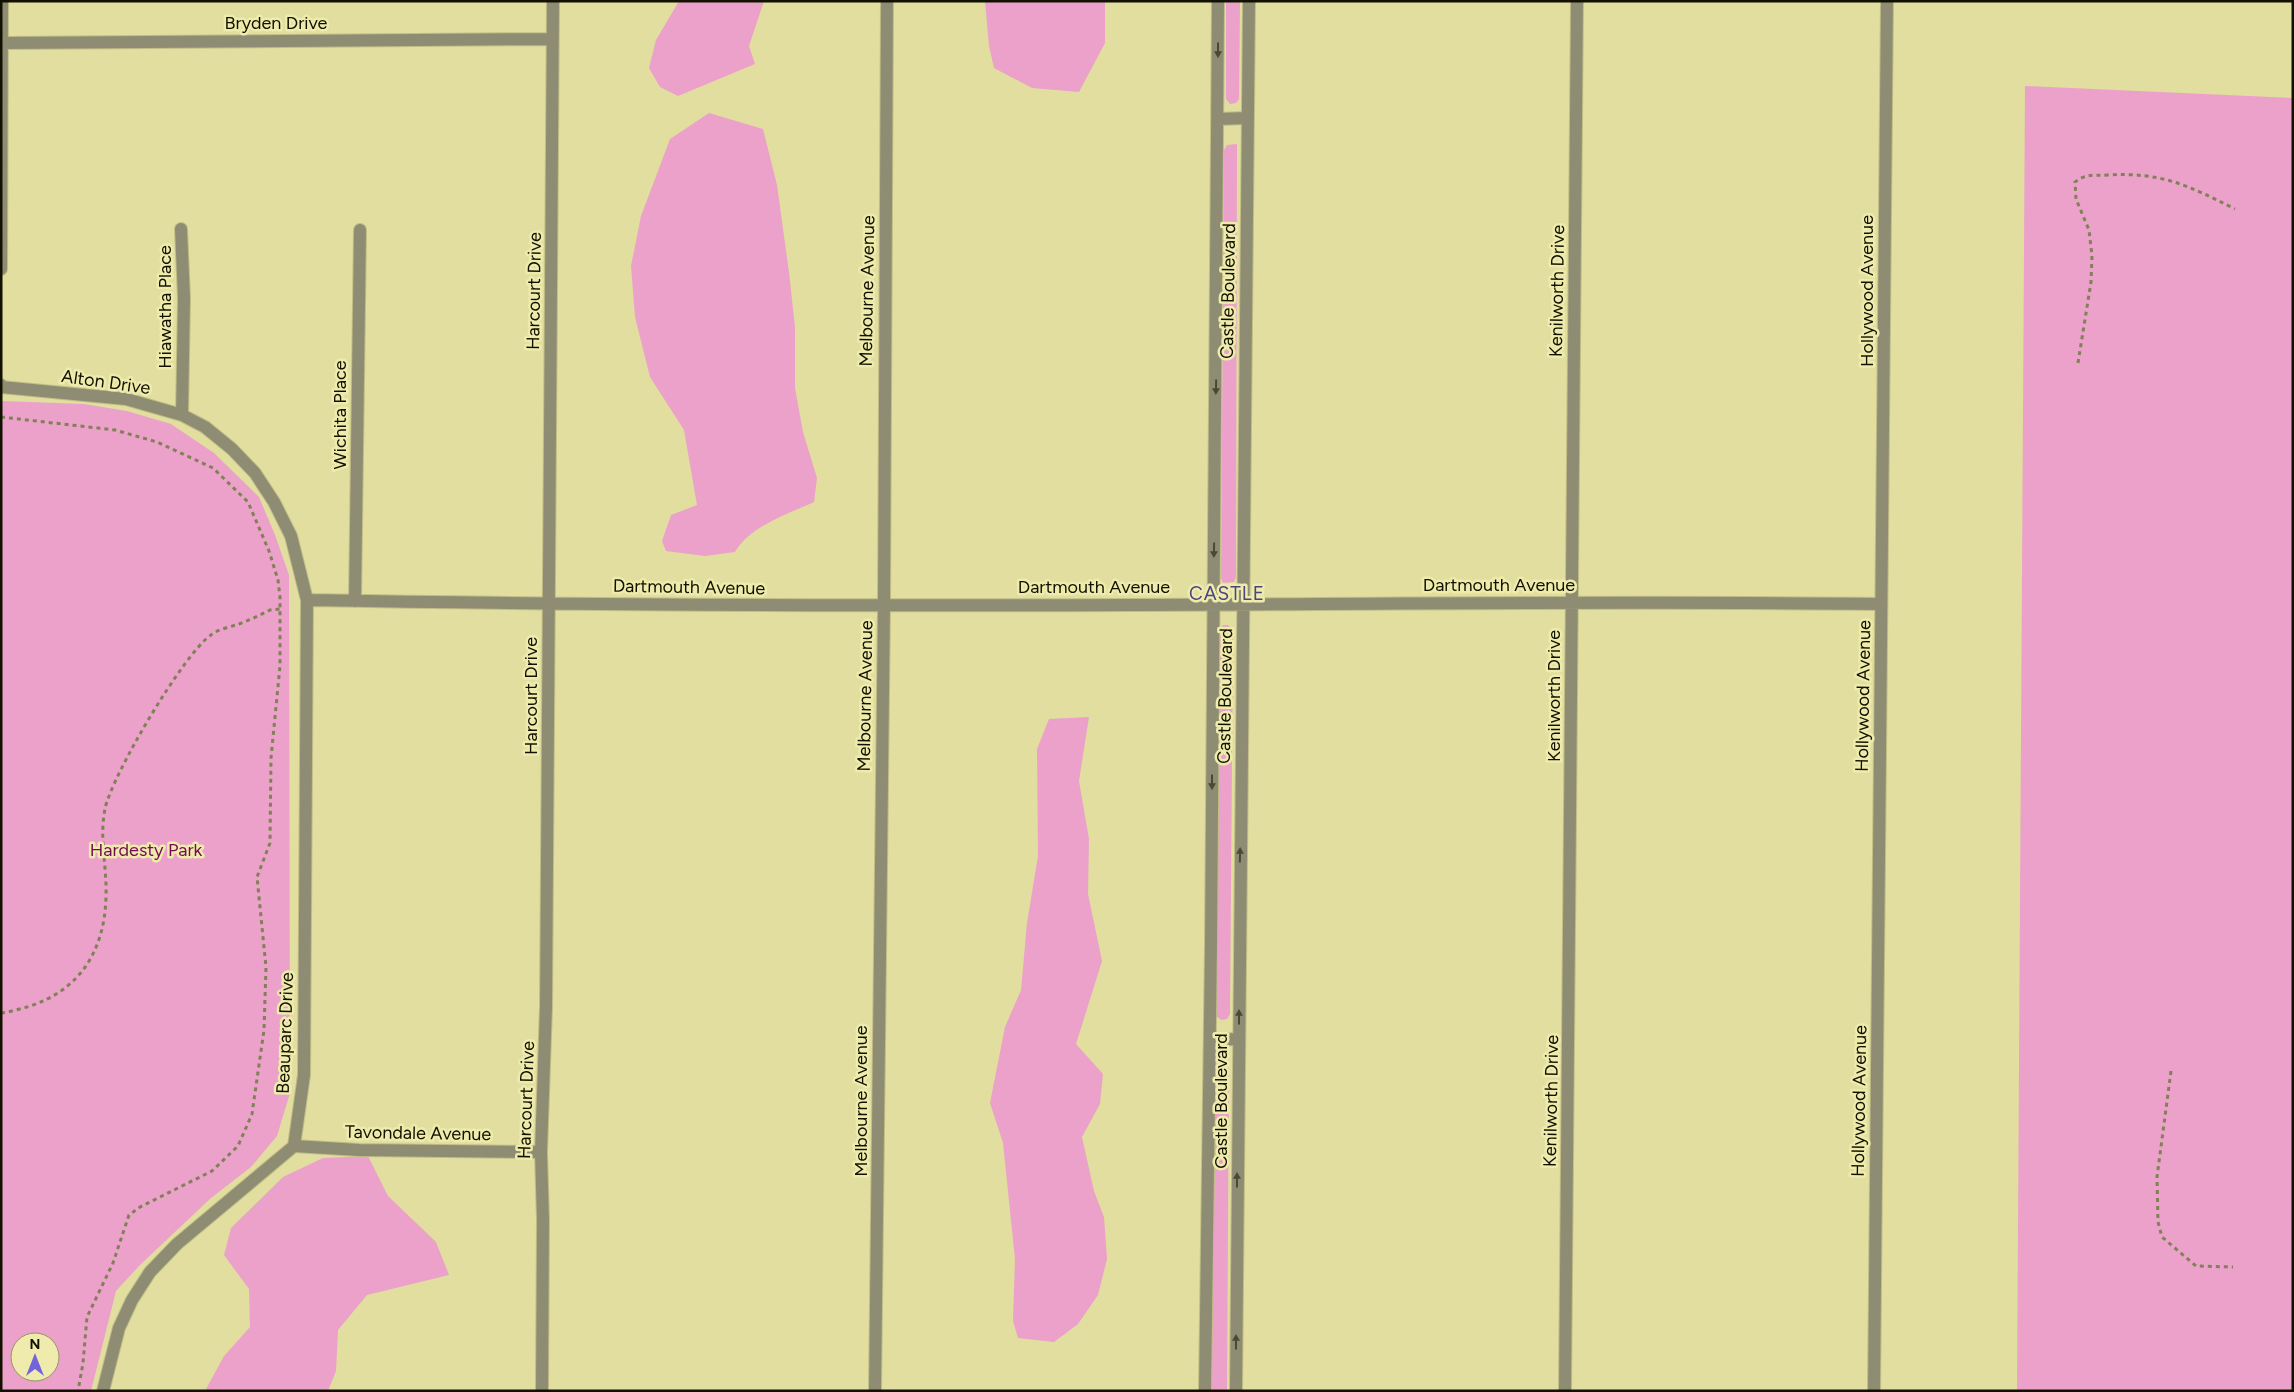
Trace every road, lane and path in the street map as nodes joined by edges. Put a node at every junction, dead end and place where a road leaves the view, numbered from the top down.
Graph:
1 (2, 1) edge
2 (553, 1) edge
3 (888, 1) edge
4 (1218, 1) edge
5 (1249, 1) edge
6 (1577, 1) edge
7 (1887, 1) edge
8 (551, 40) junction
9 (2, 43) edge
10 (1218, 118) junction
11 (1248, 118) junction
12 (2235, 209) dead end
13 (181, 229) dead end
14 (360, 230) dead end
15 (1, 269) edge
16 (2078, 363) dead end
17 (1, 386) edge
18 (182, 415) junction
19 (1, 417) edge
20 (307, 600) junction
21 (355, 601) junction
22 (1572, 602) junction
23 (549, 603) junction
24 (1214, 604) junction
25 (1244, 604) junction
26 (1881, 604) junction
27 (884, 605) junction
28 (280, 609) junction
29 (1, 1013) edge
30 (1239, 1039) junction
31 (1210, 1040) junction
32 (2171, 1071) dead end
33 (294, 1146) junction
34 (541, 1152) junction
35 (2234, 1267) dead end
36 (78, 1391) edge
37 (103, 1391) edge
38 (542, 1391) edge
39 (875, 1391) edge
40 (1205, 1391) edge
41 (1236, 1391) edge
42 (1565, 1391) edge
43 (1874, 1391) edge

1 - 9 street
2 - 8 street, Harcourt Drive
3 - 27 street, Melbourne Avenue
4 -> 10 street, Castle Boulevard
5 - 11 street, Castle Boulevard
6 - 22 street, Kenilworth Drive
7 - 26 street, Hollywood Avenue
8 - 9 street, Bryden Drive
8 - 23 street, Harcourt Drive
9 - 15 street
10 - 11 street
10 -> 24 street, Castle Boulevard
11 - 25 street, Castle Boulevard
12 - 16 path
13 - 18 street, Hiawatha Place
14 - 21 street, Wichita Place
17 - 18 street, Alton Drive
18 - 20 street, Alton Drive
19 - 28 path
20 - 21 street, Dartmouth Avenue
20 - 33 street, Beauparc Drive
21 - 23 street, Dartmouth Avenue
22 - 25 street, Dartmouth Avenue
22 - 26 street, Dartmouth Avenue
22 - 42 street, Kenilworth Drive
23 - 27 street, Dartmouth Avenue
23 - 34 street, Harcourt Drive
24 - 25 street, Dartmouth Avenue
24 - 27 street, Dartmouth Avenue
24 -> 31 street, Castle Boulevard
30 -> 25 street, Castle Boulevard
26 - 43 street, Hollywood Avenue
27 - 39 street, Melbourne Avenue
28 - 29 path
28 - 36 path
30 - 31 street
41 -> 30 street, Castle Boulevard
31 - 40 street, Castle Boulevard
32 - 35 path
33 - 34 street, Tavondale Avenue
33 - 37 street
34 - 38 street, Harcourt Drive

